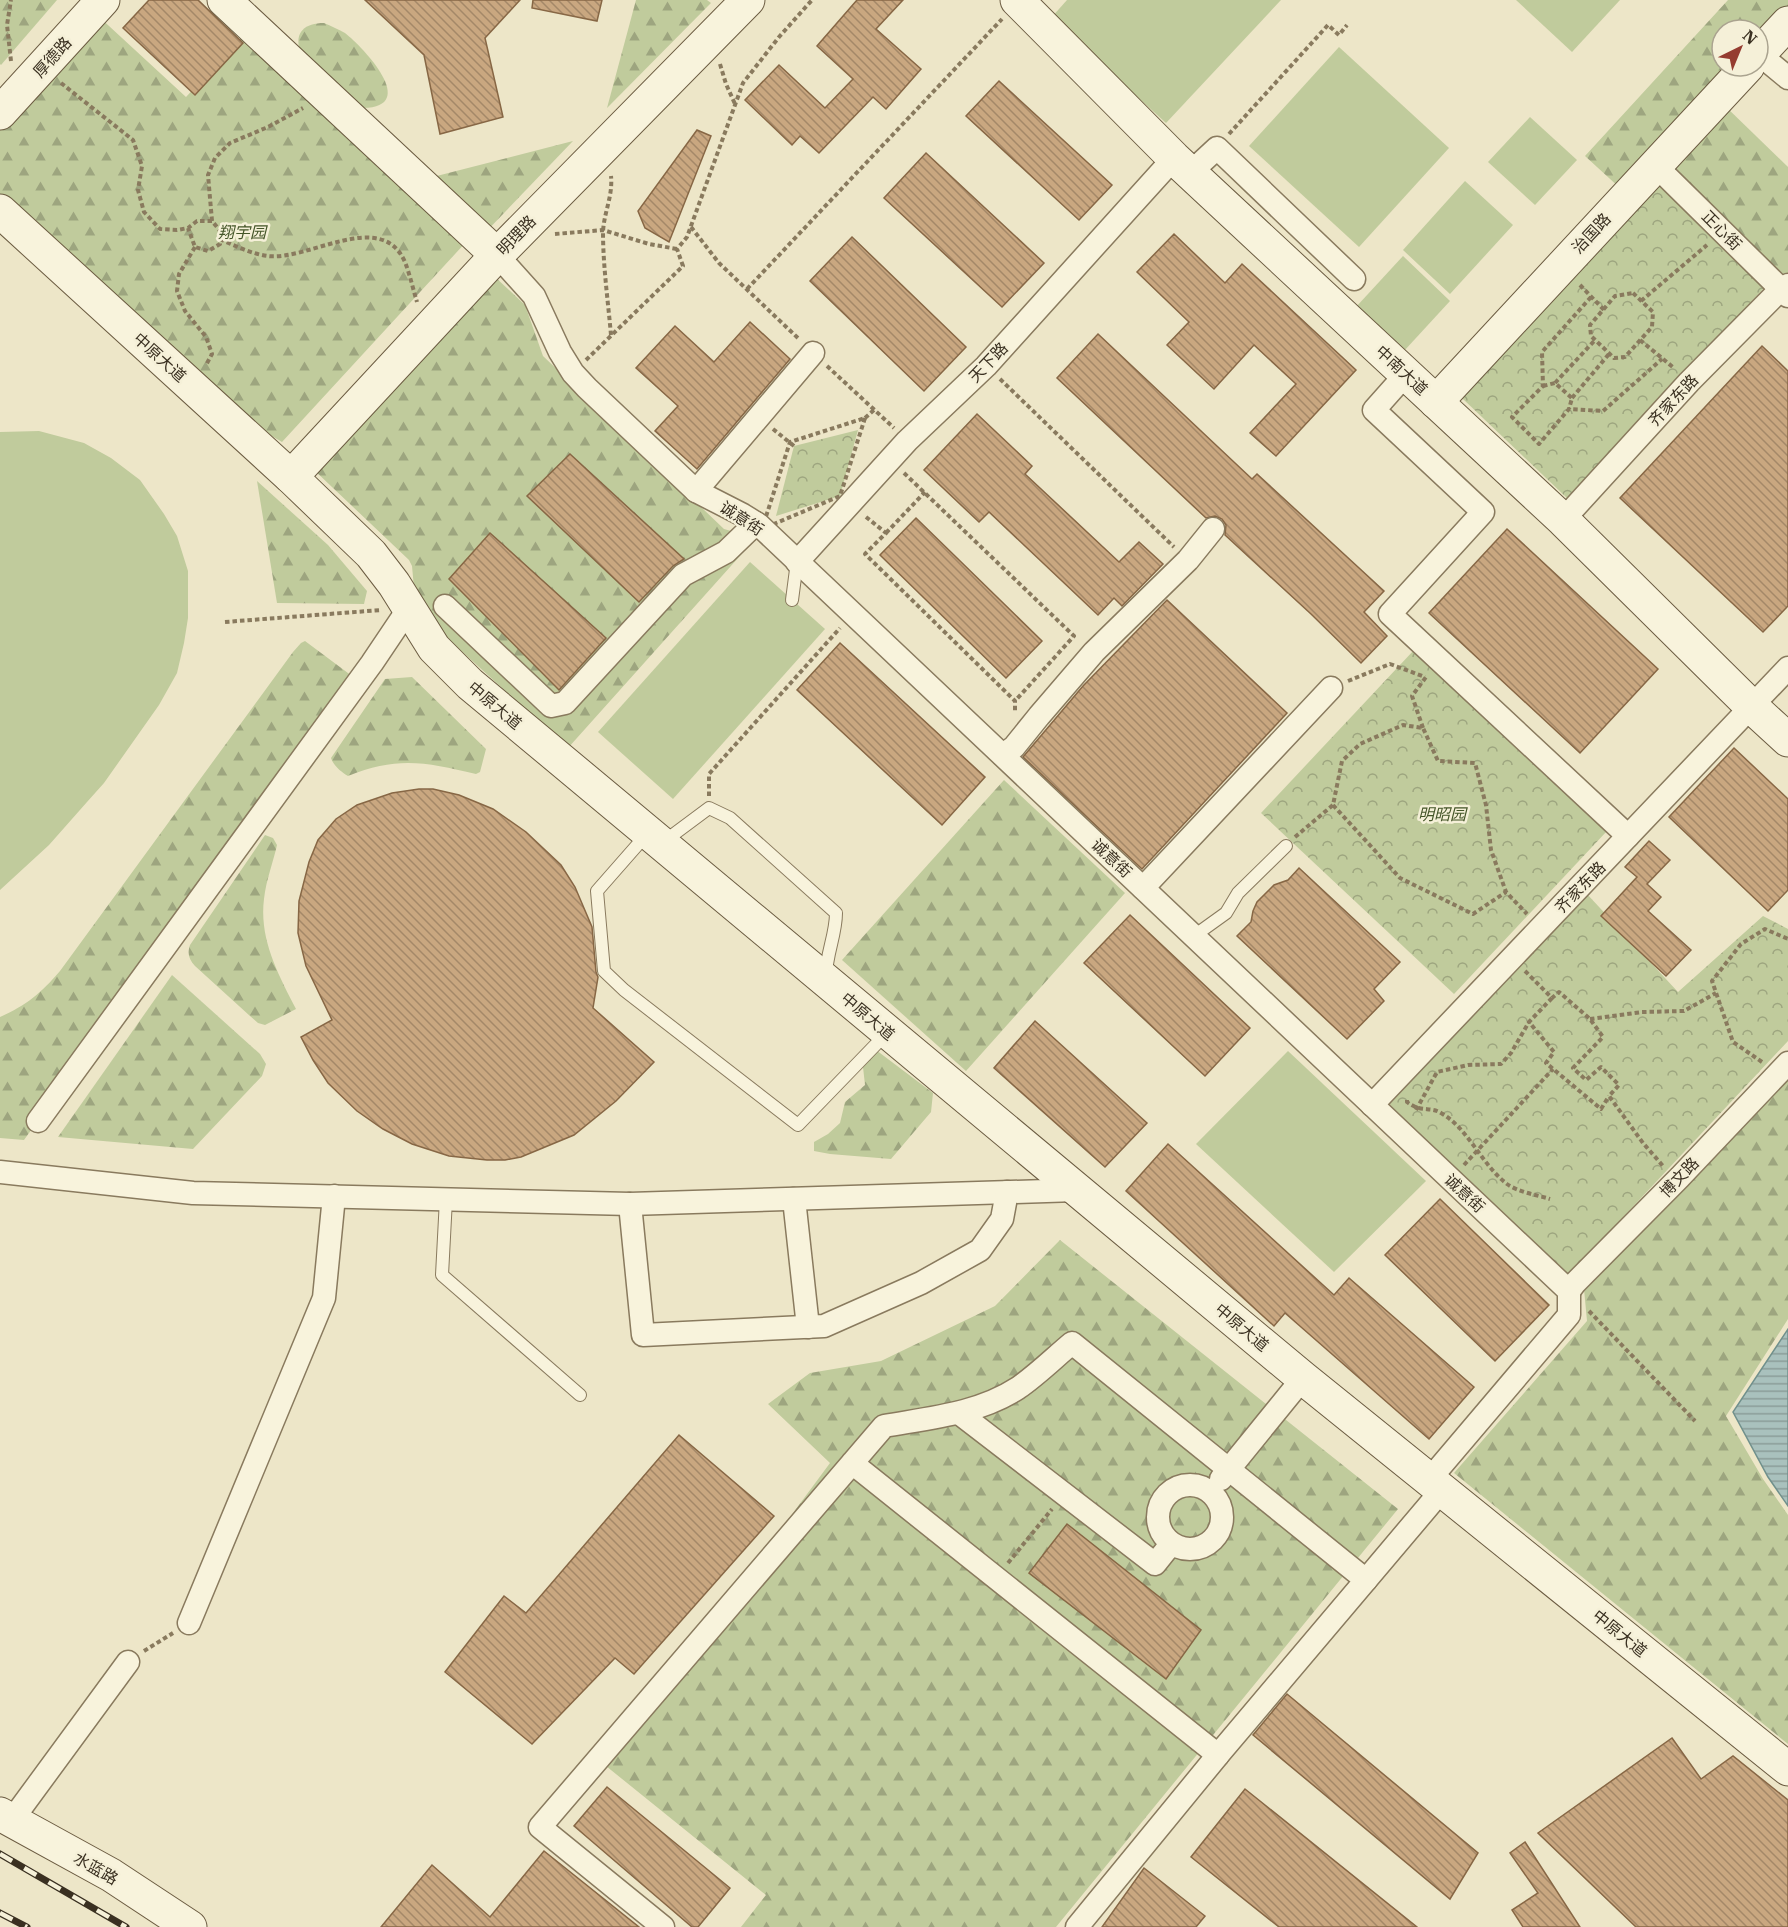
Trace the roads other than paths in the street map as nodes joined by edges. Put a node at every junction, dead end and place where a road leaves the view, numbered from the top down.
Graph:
1 (104, 0) edge
2 (224, 0) edge
3 (748, 0) edge
4 (1024, 2) edge
5 (1788, 23) edge
6 (1770, 42) edge
7 (1770, 67) edge
8 (1736, 78) edge
9 (1788, 78) edge
10 (0, 113) edge
11 (1655, 165) junction
12 (1182, 166) junction
13 (0, 211) edge
14 (505, 246) junction
15 (1354, 279) dead end
16 (1786, 290) edge
17 (813, 353) road end
18 (1406, 374) junction
19 (1436, 402) junction
20 (291, 477) junction
21 (696, 490) junction
22 (1563, 520) junction
23 (759, 526) junction
24 (1213, 529) dead end
25 (797, 562) junction
26 (792, 600) dead end
27 (445, 606) dead end
28 (409, 608) junction
29 (1788, 668) edge
30 (1331, 688) road end
31 (1752, 707) junction
32 (1788, 740) edge
33 (1008, 751) junction
34 (1628, 836) junction
35 (654, 838) junction
36 (1286, 846) road end
37 (1143, 888) junction
38 (1194, 936) junction
39 (826, 982) junction
40 (888, 1032) junction
41 (1783, 1068) edge
42 (1372, 1105) junction
43 (38, 1121) dead end
44 (0, 1172) edge
45 (1077, 1190) junction
46 (1007, 1192) junction
47 (334, 1197) junction
48 (446, 1199) junction
49 (794, 1199) junction
50 (630, 1204) junction
51 (1569, 1291) junction
52 (808, 1327) junction
53 (1303, 1378) junction
54 (580, 1395) dead end
55 (959, 1413) junction
56 (852, 1463) junction
57 (1229, 1469) junction
58 (1435, 1485) junction
59 (1210, 1492) junction
60 (1171, 1544) junction
61 (1366, 1580) junction
62 (189, 1623) road end
63 (128, 1662) road end
64 (1218, 1755) junction
65 (1788, 1768) edge
66 (6, 1817) edge
67 (190, 1927) edge
68 (663, 1927) edge
69 (1077, 1927) edge

1 - 10 main road, 厚德路
2 - 14 main road
3 - 14 main road, 明理路
4 - 12 main road, 中南大道
5 - 6 main road, 治国路
7 - 9 street
8 - 11 main road, 治国路
11 - 16 street, 正心街
11 - 19 main road, 治国路
12 - 15 street, 天下路
12 - 18 main road, 中南大道
12 - 25 street, 天下路
13 - 20 main road, 中原大道
14 - 20 main road, 明理路
14 - 21 street, 诚意街
16 - 22 street, 齐家东路
17 - 21 street
18 - 19 main road, 中南大道
18 - 34 street
19 - 22 main road, 中南大道
20 - 28 main road, 中原大道
21 - 23 street, 诚意街
22 - 31 main road, 中南大道
23 - 25 street, 诚意街
23 - 27 street
24 - 33 street
25 - 26 lane
25 - 33 street, 诚意街
28 - 35 main road, 中原大道
28 - 43 street
29 - 31 street, 齐家东路
30 - 37 street
31 - 32 main road, 中南大道
31 - 34 street, 齐家东路
33 - 37 street, 诚意街
34 - 42 street, 齐家东路
35 - 39 main road, 中原大道
35 - 39 lane
35 - 40 lane
36 - 38 lane
37 - 38 street, 诚意街
38 - 42 street, 诚意街
39 - 40 main road, 中原大道
40 - 45 main road, 中原大道
41 - 51 street, 博文路
42 - 51 street, 诚意街
44 - 47 street
45 - 46 street
45 - 53 main road, 中原大道
46 - 49 street
46 - 52 street
47 - 48 street
47 - 62 street
48 - 50 street
48 - 54 lane
49 - 50 street
49 - 52 street
50 - 52 street
51 - 58 street
53 - 57 street
53 - 58 main road, 中原大道
55 - 56 street
55 - 57 street
55 - 60 street
56 - 64 street
56 - 68 street
57 - 59 street
57 - 61 street
58 - 61 street
58 - 65 main road, 中原大道
59 - 60 street
59 - 60 street
61 - 64 street
63 - 66 street
64 - 69 street
66 - 67 main road, 水蓝路

